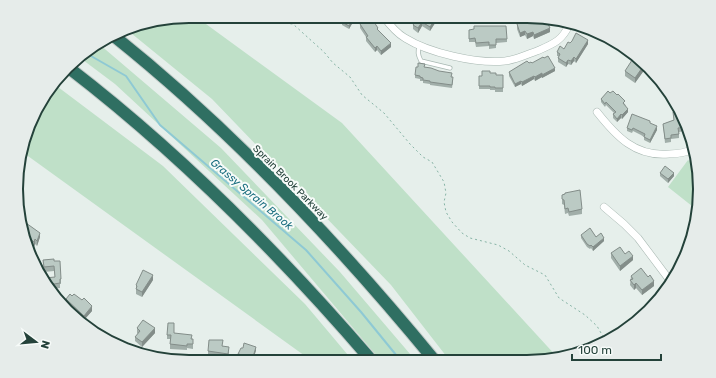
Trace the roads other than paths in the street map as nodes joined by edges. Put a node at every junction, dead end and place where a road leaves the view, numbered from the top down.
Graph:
1 (390, 23) edge
2 (568, 28) edge
3 (118, 39) edge
4 (420, 45) junction
5 (450, 68) dead end
6 (73, 71) edge
7 (596, 112) dead end
8 (688, 151) edge
9 (604, 207) dead end
10 (667, 277) edge
11 (367, 355) edge
12 (430, 355) edge

1 - 4 street
2 - 4 street
3 - 12 highway, Sprain Brook Parkway
4 - 5 lane
6 - 11 highway
7 - 8 street
9 - 10 street

